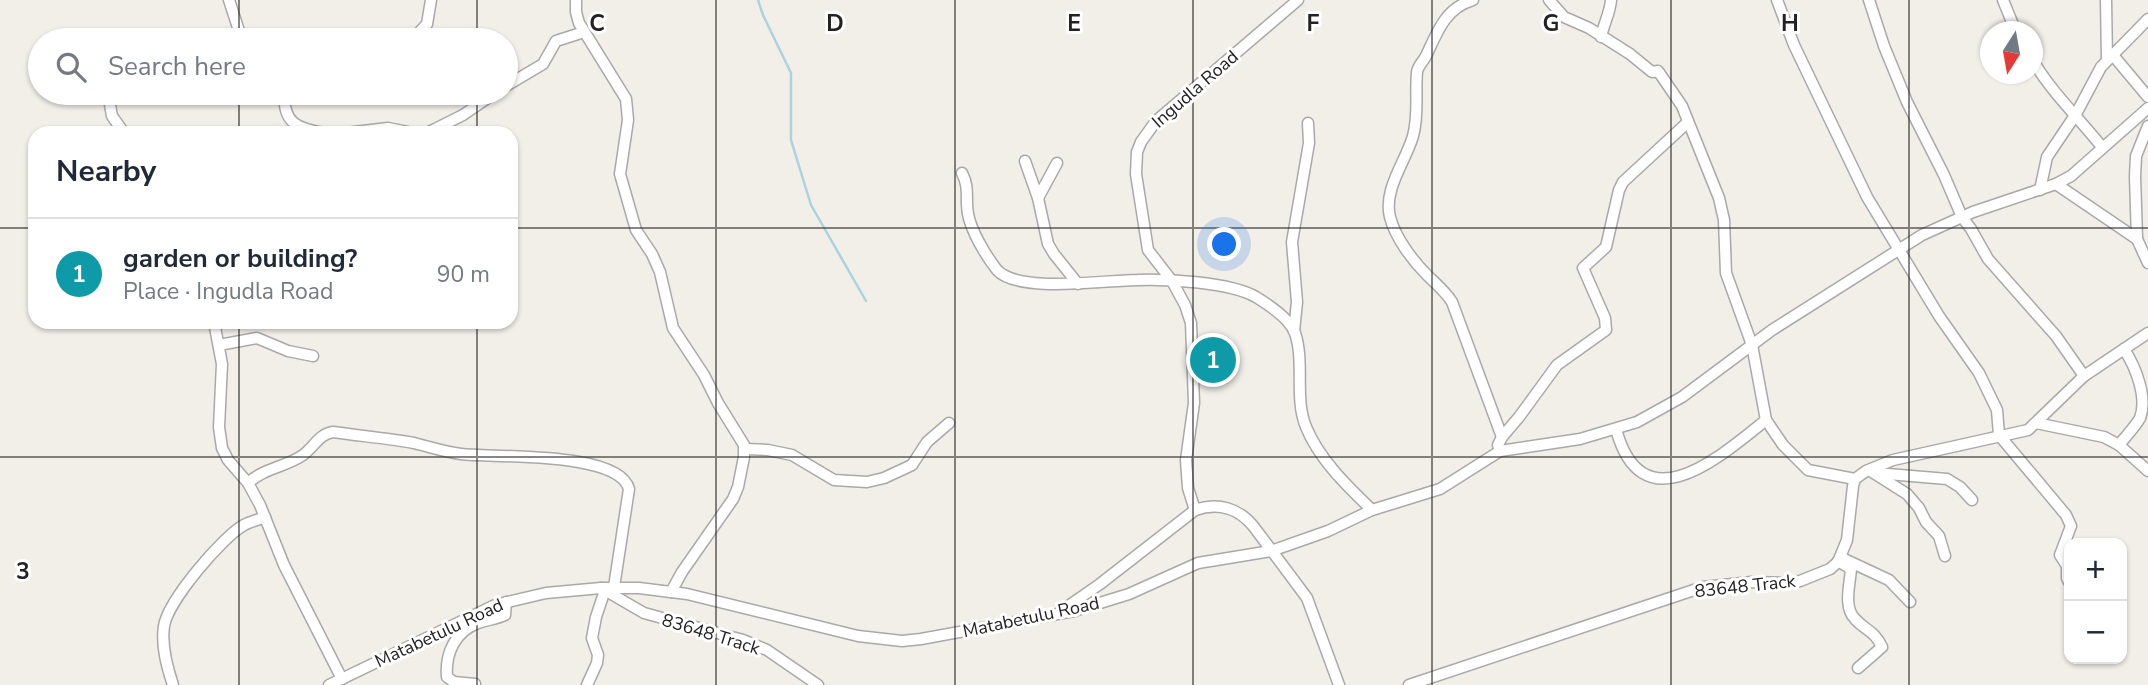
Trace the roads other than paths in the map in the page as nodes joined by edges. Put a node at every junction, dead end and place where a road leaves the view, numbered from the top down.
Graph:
1 (229, 0) edge
2 (431, 0) edge
3 (577, 0) edge
4 (1298, 0) edge
5 (1473, 0) edge
6 (1549, 0) edge
7 (1611, 0) edge
8 (1777, 0) edge
9 (1869, 0) edge
10 (2003, 0) edge
11 (2106, 0) edge
12 (2148, 19) edge
13 (2012, 21) edge
14 (239, 28) edge
15 (423, 28) edge
16 (584, 32) junction
17 (1601, 37) junction
18 (2110, 57) junction
19 (2043, 78) edge
20 (518, 79) edge
21 (2148, 97) edge
22 (111, 105) edge
23 (285, 105) edge
24 (478, 105) edge
25 (2148, 108) edge
26 (2076, 114) junction
27 (1688, 122) junction
28 (1308, 124) dead end
29 (119, 126) edge
30 (299, 126) edge
31 (441, 126) edge
32 (2148, 126) edge
33 (2102, 147) junction
34 (1024, 161) dead end
35 (1057, 163) dead end
36 (962, 173) dead end
37 (2056, 184) junction
38 (2040, 190) junction
39 (1038, 198) junction
40 (1962, 217) junction
41 (2137, 239) junction
42 (1897, 250) junction
43 (2148, 263) edge
44 (1172, 281) junction
45 (1078, 284) junction
46 (216, 329) edge
47 (1294, 331) junction
48 (2148, 333) edge
49 (219, 345) junction
50 (1752, 345) junction
51 (2124, 349) junction
52 (313, 356) dead end
53 (2084, 376) junction
54 (1766, 420) junction
55 (949, 423) dead end
56 (2036, 423) junction
57 (1616, 429) junction
58 (2000, 435) junction
59 (1502, 437) junction
60 (2119, 445) junction
61 (745, 449) junction
62 (1500, 451) junction
63 (1869, 471) junction
64 (2148, 471) edge
65 (1855, 479) junction
66 (248, 483) junction
67 (1972, 500) dead end
68 (1195, 510) junction
69 (1372, 510) junction
70 (265, 517) junction
71 (2066, 538) edge
72 (2064, 544) edge
73 (1270, 551) junction
74 (1945, 556) dead end
75 (1839, 559) junction
76 (2064, 561) edge
77 (606, 588) junction
78 (671, 592) junction
79 (506, 602) junction
80 (1910, 602) dead end
81 (1055, 615) junction
82 (1858, 668) dead end
83 (342, 679) junction
84 (475, 684) edge
85 (173, 685) edge
86 (329, 685) edge
87 (587, 685) edge
88 (818, 685) edge
89 (1339, 685) edge
90 (1409, 685) edge

1 - 14 street
2 - 15 street
3 - 16 street
4 - 44 street, Ingudla Road
5 - 59 street
6 - 17 street
7 - 17 street
8 - 42 street
9 - 40 street
10 - 13 street
11 - 18 street
12 - 18 street
16 - 20 street
16 - 61 street
17 - 27 street
18 - 21 street
18 - 26 street
19 - 26 street
22 - 29 street
23 - 30 street
24 - 31 street
25 - 33 street, Matabetulu Road
26 - 33 street
26 - 38 street
27 - 50 street
27 - 59 street
28 - 47 street
32 - 41 street
33 - 37 street, Matabetulu Road
34 - 39 street
35 - 39 street
36 - 45 street
37 - 38 street, Matabetulu Road
37 - 41 street
38 - 40 street, Matabetulu Road
39 - 45 street
40 - 42 street, Matabetulu Road
40 - 53 street
41 - 43 street
42 - 50 street, Matabetulu Road
42 - 58 street
44 - 45 street
44 - 47 street
44 - 68 street, Ingudla Road
46 - 49 street
47 - 69 street
48 - 51 street
49 - 52 street
49 - 66 street
50 - 54 street
50 - 57 street, Matabetulu Road
51 - 53 street
51 - 60 street
53 - 56 street
54 - 57 street
54 - 65 street
55 - 61 street
56 - 58 street
56 - 60 street
57 - 62 street, Matabetulu Road
58 - 63 street
58 - 71 street
59 - 62 street
60 - 64 street
61 - 78 street
62 - 69 street, Matabetulu Road
63 - 65 street
63 - 67 street
63 - 74 street
65 - 75 street
66 - 70 street
66 - 77 street
68 - 73 street
68 - 81 street
69 - 73 street, Matabetulu Road
70 - 83 street
70 - 85 street
72 - 76 street
73 - 81 street, Matabetulu Road
73 - 89 street
75 - 80 street
75 - 82 street
75 - 90 street, 83648 Track
77 - 78 street, Matabetulu Road
77 - 79 street, Matabetulu Road
77 - 87 street
77 - 88 street, 83648 Track
78 - 81 street, Matabetulu Road
79 - 83 street, Matabetulu Road
79 - 84 street
83 - 86 street, Matabetulu Road

